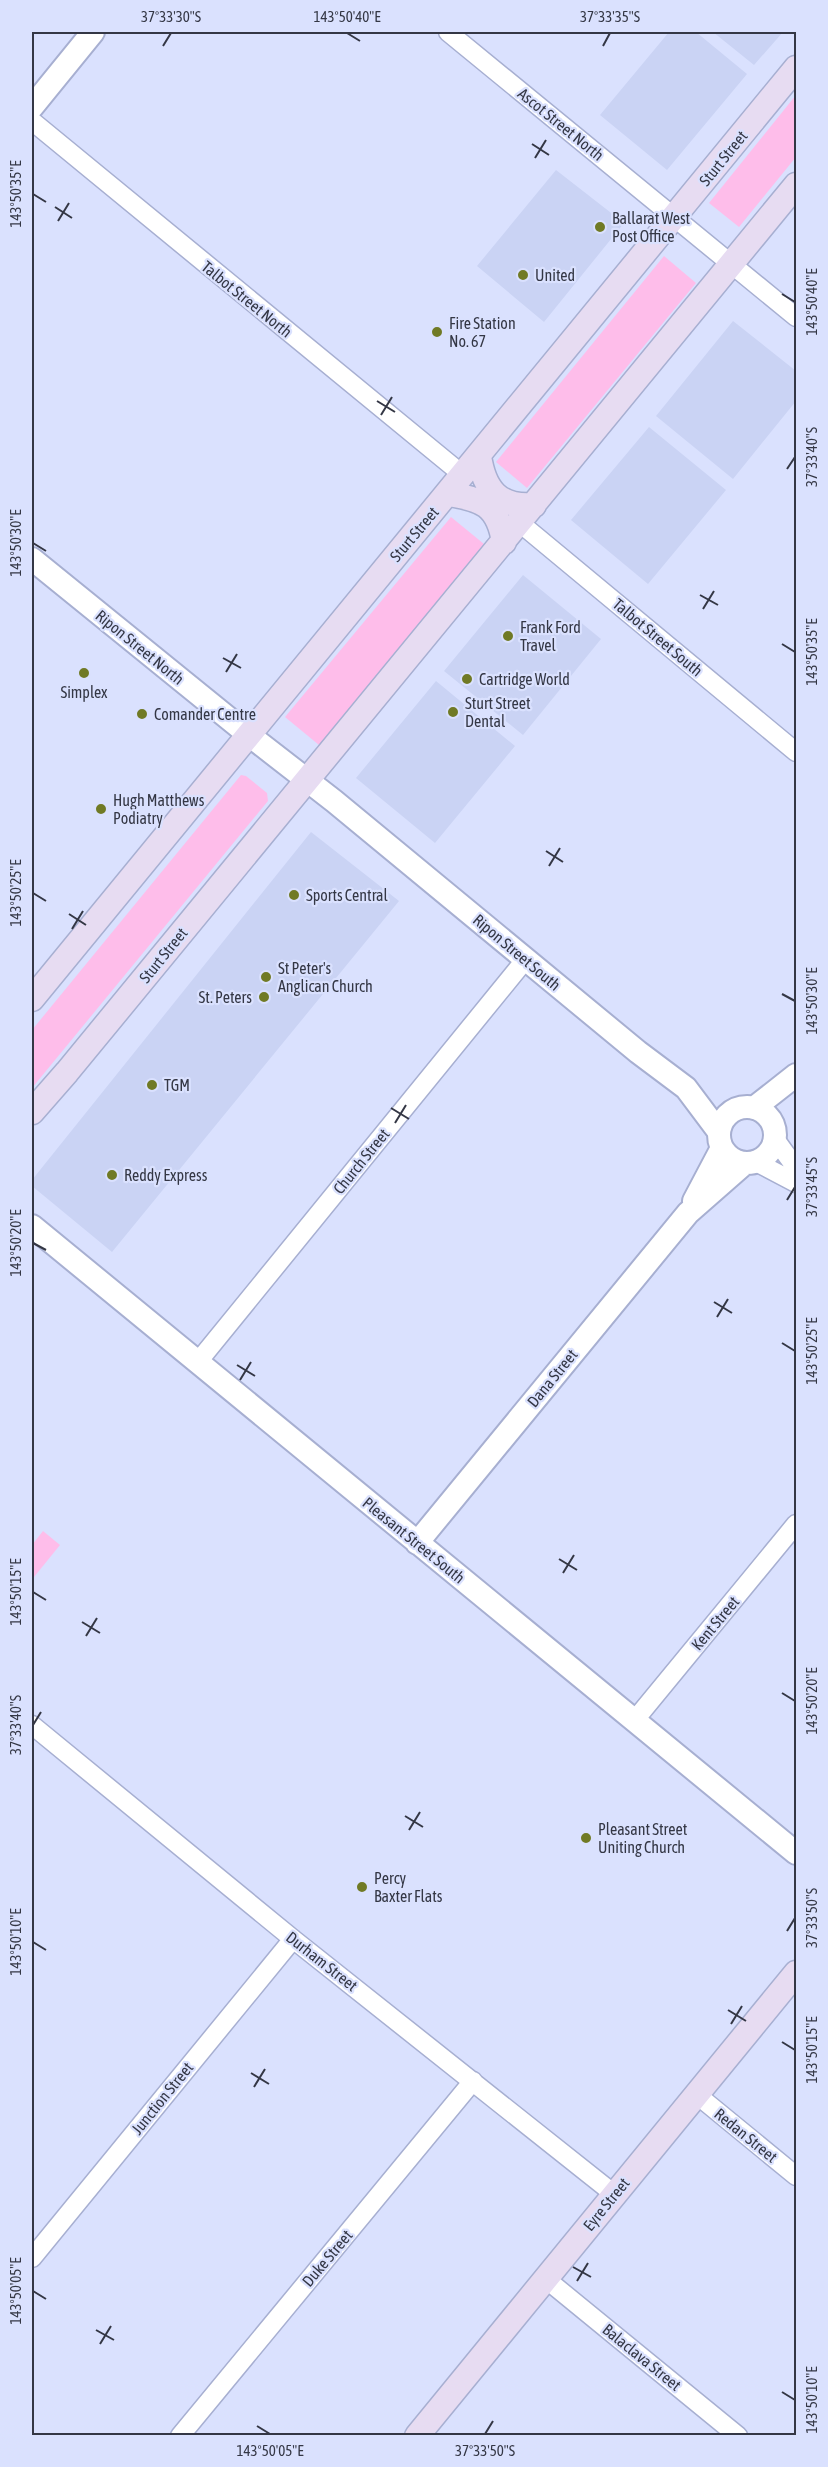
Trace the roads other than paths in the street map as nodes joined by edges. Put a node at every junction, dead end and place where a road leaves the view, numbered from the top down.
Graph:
1 (93, 32) edge
2 (448, 32) edge
3 (796, 68) edge
4 (32, 107) edge
5 (32, 121) edge
6 (796, 185) edge
7 (674, 217) junction
8 (732, 264) junction
9 (796, 317) edge
10 (479, 456) junction
11 (463, 475) junction
12 (448, 494) junction
13 (527, 514) junction
14 (504, 542) junction
15 (32, 559) edge
16 (249, 735) junction
17 (796, 752) edge
18 (306, 781) junction
19 (525, 960) junction
20 (32, 999) edge
21 (796, 1075) edge
22 (796, 1084) edge
23 (686, 1088) junction
24 (34, 1108) edge
25 (745, 1108) junction
26 (774, 1132) junction
27 (720, 1140) junction
28 (751, 1163) junction
29 (796, 1168) edge
30 (796, 1183) edge
31 (688, 1213) junction
32 (32, 1226) edge
33 (197, 1363) junction
34 (796, 1524) edge
35 (417, 1543) junction
36 (634, 1721) junction
37 (35, 1736) edge
38 (796, 1853) edge
39 (293, 1939) junction
40 (796, 1973) edge
41 (473, 2081) junction
42 (696, 2094) junction
43 (796, 2176) edge
44 (614, 2194) junction
45 (32, 2258) edge
46 (546, 2279) junction
47 (180, 2436) edge
48 (417, 2436) edge
49 (738, 2436) edge

1 - 4 street
2 - 7 street, Ascot Street North
3 - 7 main road, Sturt Street
5 - 11 street, Talbot Street North
6 - 8 main road, Sturt Street
7 - 8 street, Ascot Street North
7 - 10 main road, Sturt Street
8 - 9 street, Ascot Street North
8 - 13 main road, Sturt Street
10 - 11 main road, Sturt Street
10 - 13 main road
11 - 12 main road, Sturt Street
12 - 14 main road
12 - 16 main road, Sturt Street
13 - 14 main road, Sturt Street
13 - 17 street, Talbot Street South
14 - 18 main road, Sturt Street
15 - 16 street, Ripon Street North
16 - 18 street, Ripon Street North
16 - 20 main road, Sturt Street
18 - 19 street, Ripon Street South
18 - 24 main road, Sturt Street
19 - 23 street, Ripon Street South
19 - 33 street, Church Street
21 - 25 street
22 - 26 street
23 - 25 street
23 - 27 street, Ripon Street South
25 - 26 street
25 - 27 street
26 - 28 street
26 - 29 street
27 - 28 street
27 - 31 street, Dana Street
28 - 30 street
28 - 31 street, Dana Street
31 - 35 street, Dana Street
32 - 33 street, Pleasant Street South
33 - 35 street, Pleasant Street South
34 - 36 street, Kent Street
35 - 36 street, Pleasant Street South
36 - 38 street, Pleasant Street South
37 - 39 street, Durham Street
39 - 41 street, Durham Street
39 - 45 street, Junction Street
40 - 42 main road, Eyre Street
41 - 44 street, Durham Street
41 - 47 street, Duke Street
42 - 43 street, Redan Street
42 - 44 main road, Eyre Street
44 - 46 main road, Eyre Street
46 - 48 main road, Eyre Street
46 - 49 street, Balaclava Street

